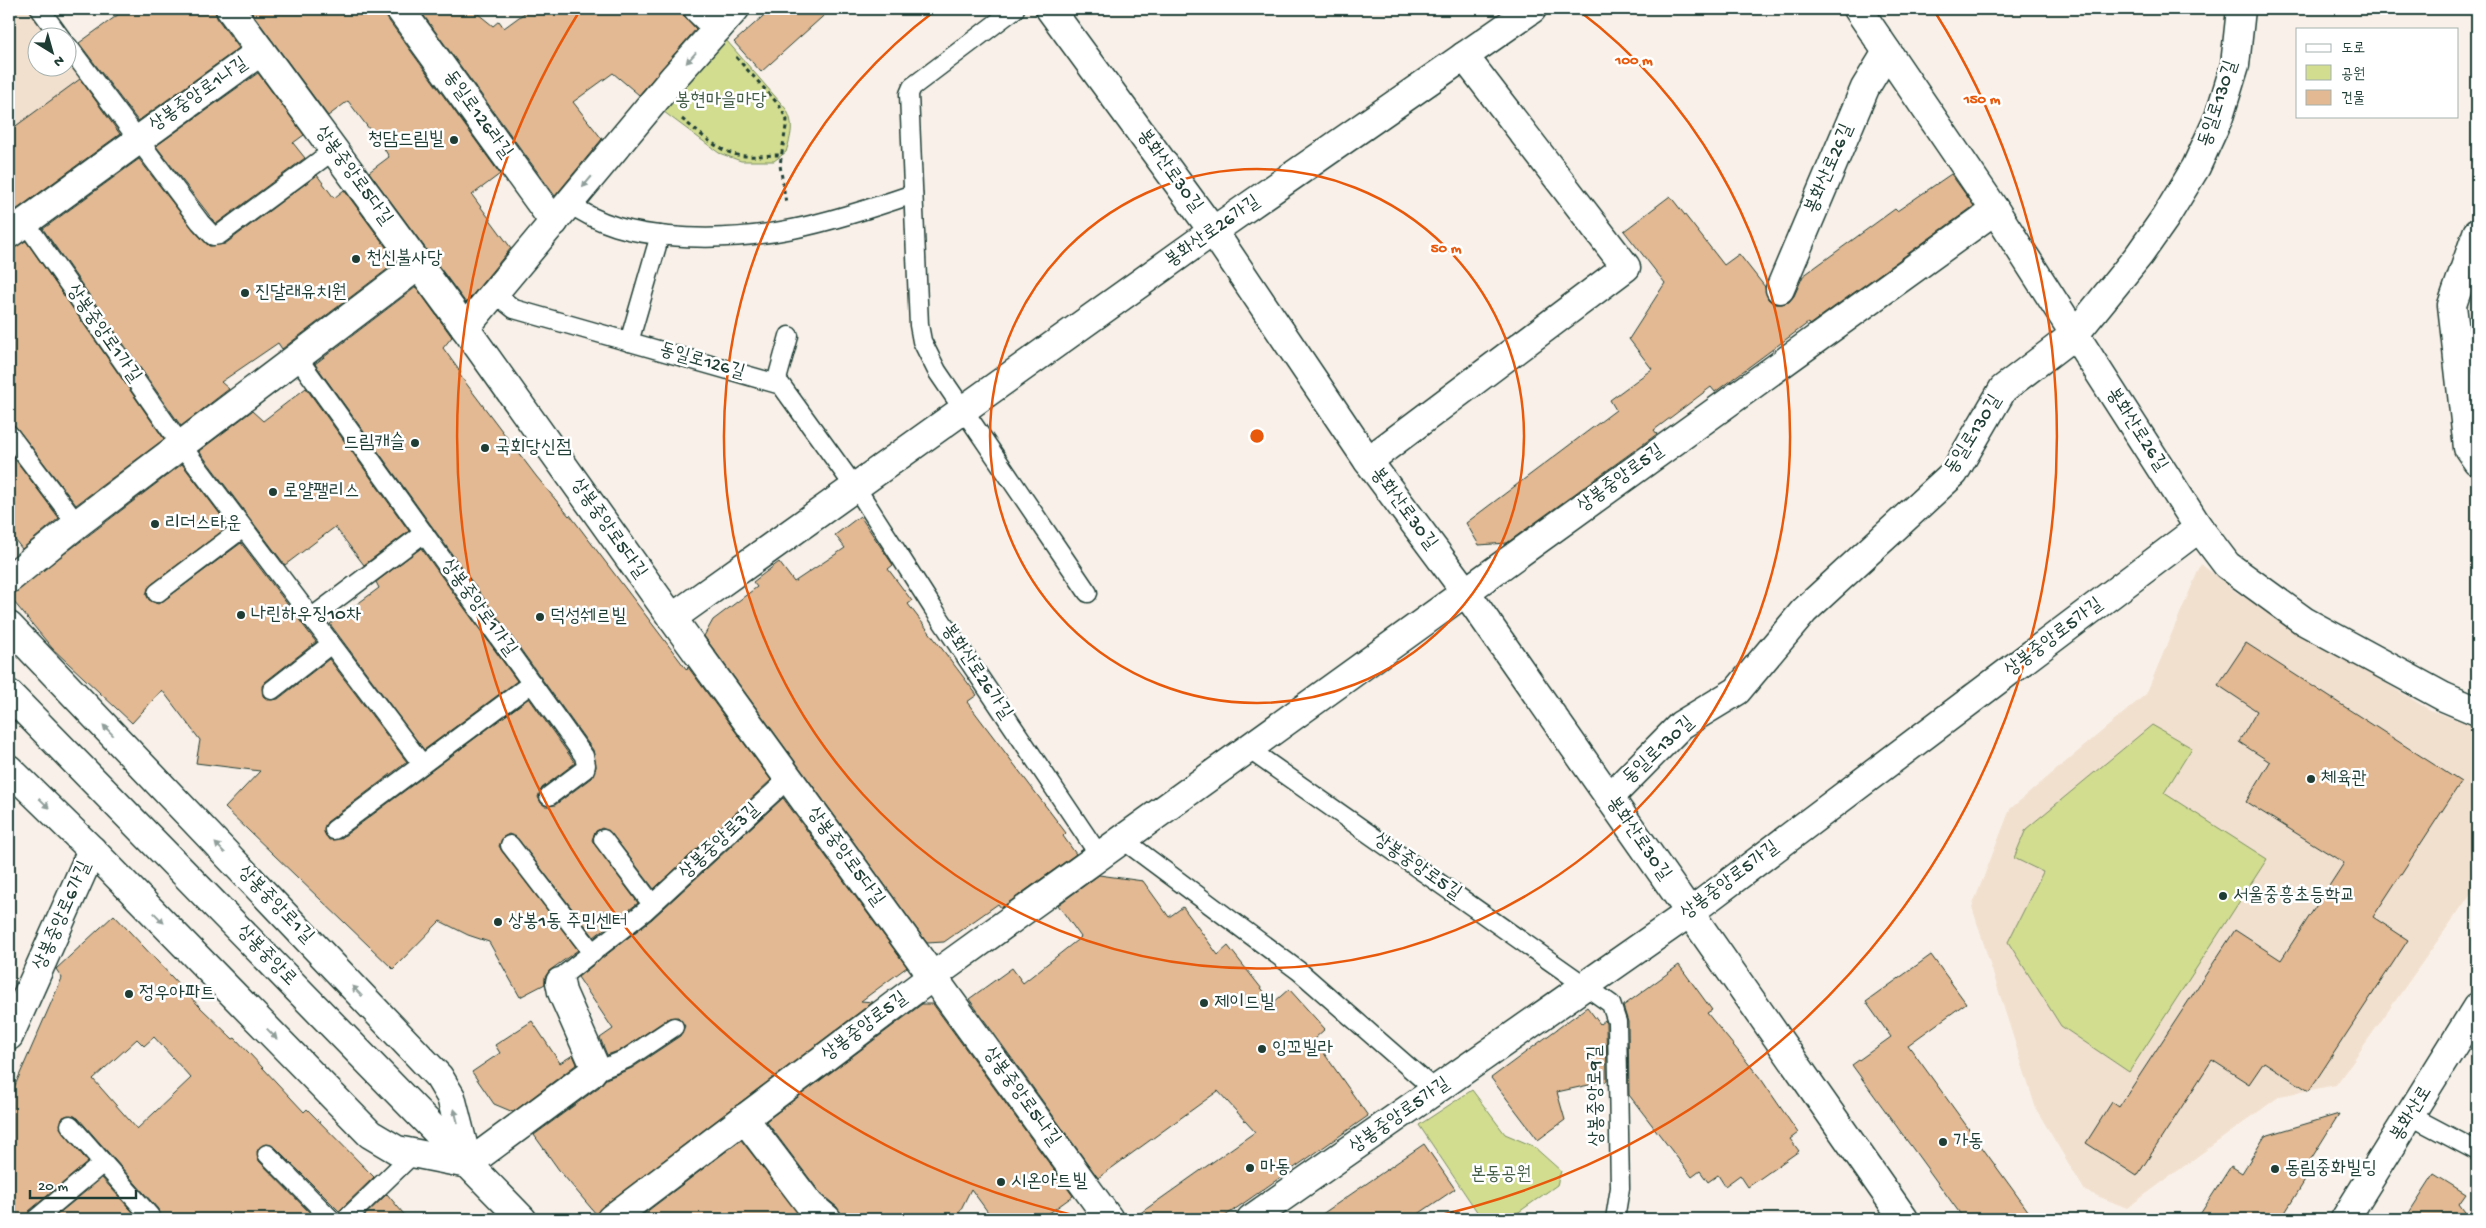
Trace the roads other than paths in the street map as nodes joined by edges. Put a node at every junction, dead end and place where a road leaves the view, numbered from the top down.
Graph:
1 (40, 9) edge
2 (230, 9) edge
3 (400, 9) edge
4 (698, 9) edge
5 (1015, 9) edge
6 (1050, 9) edge
7 (1532, 9) edge
8 (1858, 9) edge
9 (2241, 9) edge
10 (722, 23) edge
11 (54, 28) edge
12 (260, 51) junction
13 (1887, 52) junction
14 (1464, 56) junction
15 (78, 59) edge
16 (137, 139) junction
17 (334, 150) junction
18 (913, 194) junction
19 (1995, 210) junction
20 (562, 213) junction
21 (17, 228) edge
22 (1213, 231) junction
23 (2477, 233) edge
24 (660, 235) junction
25 (419, 265) junction
26 (1780, 289) dead end
27 (494, 293) junction
28 (465, 328) junction
29 (2075, 334) junction
30 (789, 336) dead end
31 (629, 342) junction
32 (297, 358) junction
33 (776, 383) junction
34 (964, 409) junction
35 (9, 434) edge
36 (181, 446) junction
37 (1368, 461) junction
38 (2477, 461) edge
39 (855, 487) junction
40 (77, 524) junction
41 (243, 528) junction
42 (2199, 528) junction
43 (424, 534) junction
44 (11, 571) edge
45 (1465, 591) junction
46 (157, 593) dead end
47 (1088, 593) dead end
48 (311, 618) junction
49 (672, 618) junction
50 (9, 626) edge
51 (331, 644) junction
52 (532, 683) junction
53 (272, 690) dead end
54 (9, 694) edge
55 (2477, 711) edge
56 (1248, 748) junction
57 (422, 764) junction
58 (9, 769) edge
59 (788, 779) junction
60 (550, 796) dead end
61 (1609, 798) junction
62 (334, 830) dead end
63 (602, 839) dead end
64 (1122, 839) junction
65 (510, 845) dead end
66 (92, 850) junction
67 (1099, 855) junction
68 (652, 904) junction
69 (1689, 913) junction
70 (592, 953) junction
71 (932, 976) junction
72 (560, 982) joint
73 (1586, 986) junction
74 (2477, 1007) edge
75 (674, 1028) dead end
76 (9, 1036) edge
77 (590, 1074) junction
78 (1436, 1090) junction
79 (2411, 1116) junction
80 (744, 1118) junction
81 (70, 1125) dead end
82 (2477, 1151) edge
83 (414, 1153) junction
84 (267, 1154) dead end
85 (103, 1163) junction
86 (468, 1164) junction
87 (150, 1216) dead end
88 (36, 1219) edge
89 (331, 1219) edge
90 (346, 1219) edge
91 (522, 1219) edge
92 (611, 1219) edge
93 (827, 1219) edge
94 (1109, 1219) edge
95 (1251, 1219) edge
96 (1615, 1219) edge
97 (1904, 1219) edge
98 (2345, 1219) edge

1 - 11 lane
2 - 12 street, 상봉중앙로5다길
3 - 20 street, 동일로126라길
4 - 10 street
5 - 18 lane
6 - 22 street, 봉화산로30길
7 - 14 street, 봉화산로26가길
8 - 13 street, 봉화산로26길
9 - 29 street, 동일로130길
10 -> 20 street
12 - 16 street, 상봉중앙로1나길
12 - 17 street, 상봉중앙로5다길
13 - 19 street, 봉화산로26길
13 - 26 street, 봉화산로26길
14 - 22 street, 봉화산로26가길
14 - 37 street, 봉화산로30길
15 - 16 lane
16 - 17 lane, 상봉중앙로1나길
16 - 21 street, 상봉중앙로1나길
17 - 25 street, 상봉중앙로5다길
18 - 24 lane
18 - 34 lane
19 - 29 street, 봉화산로26길
19 - 45 street, 상봉중앙로5길
20 - 24 lane
20 - 27 street
21 - 36 lane, 상봉중앙로1가길
22 - 34 street, 봉화산로26가길
22 - 37 street, 봉화산로30길
23 - 38 street
24 - 31 lane
25 - 28 street, 상봉중앙로5다길
25 - 32 street
27 - 28 street
27 - 31 lane, 동일로126길
28 - 49 street, 상봉중앙로5다길
29 - 42 street, 봉화산로26길
29 - 61 street, 동일로130길
30 - 33 lane
31 - 33 lane, 동일로126길
32 - 36 street
32 - 43 lane, 상봉중앙로1가길
33 - 39 lane, 동일로126길
34 - 39 street, 봉화산로26가길
34 - 47 lane
35 - 40 lane
36 - 40 street
36 - 41 lane, 상봉중앙로1가길
37 - 45 street, 봉화산로30길
39 - 49 street, 봉화산로26가길
39 - 67 lane, 봉화산로26가길
40 - 44 street
41 - 46 lane
41 - 48 lane, 상봉중앙로1가길
42 - 55 street, 봉화산로26길
42 - 69 street, 상봉중앙로5가길
43 - 48 lane
43 - 52 lane, 상봉중앙로1가길
45 - 56 street, 상봉중앙로5길
45 - 61 street, 봉화산로30길
48 - 51 lane, 상봉중앙로1가길
49 - 59 street, 상봉중앙로5다길
86 -> 50 street, 상봉중앙로1길
51 - 53 lane
51 - 57 lane, 상봉중앙로1가길
52 - 57 lane
52 - 60 lane, 상봉중앙로1가길
54 - 86 street, 상봉중앙로
56 - 64 street, 상봉중앙로5길
56 - 73 lane, 상봉중앙로5길
57 - 62 lane
58 -> 66 street
59 - 68 lane, 상봉중앙로3길
59 - 71 street, 상봉중앙로5다길
61 - 69 street, 봉화산로30길
63 - 68 lane
64 - 67 street, 상봉중앙로5길
64 - 78 lane
65 - 70 lane
66 - 76 street, 상봉중앙로6가길
66 -> 83 street
67 - 71 street, 상봉중앙로5길
68 - 70 lane, 상봉중앙로3길
69 - 73 street, 상봉중앙로5가길
69 - 97 street, 봉화산로30길
70 - 72 lane, 상봉중앙로3길
71 - 80 street, 상봉중앙로5길
71 - 94 street, 상봉중앙로5나길
72 - 77 street, 상봉중앙로3길
73 - 78 street, 상봉중앙로5가길
73 - 96 lane, 상봉중앙로9길
74 - 79 street, 봉화산로
75 - 77 lane
77 - 86 street
78 - 95 street, 상봉중앙로5가길
79 - 82 lane
79 - 98 street, 봉화산로
80 - 92 street, 상봉중앙로5길
80 - 93 street
81 - 85 lane
83 - 86 street
83 - 90 lane
84 - 89 lane
85 - 87 lane
85 - 88 lane
86 - 91 street, 상봉중앙로

